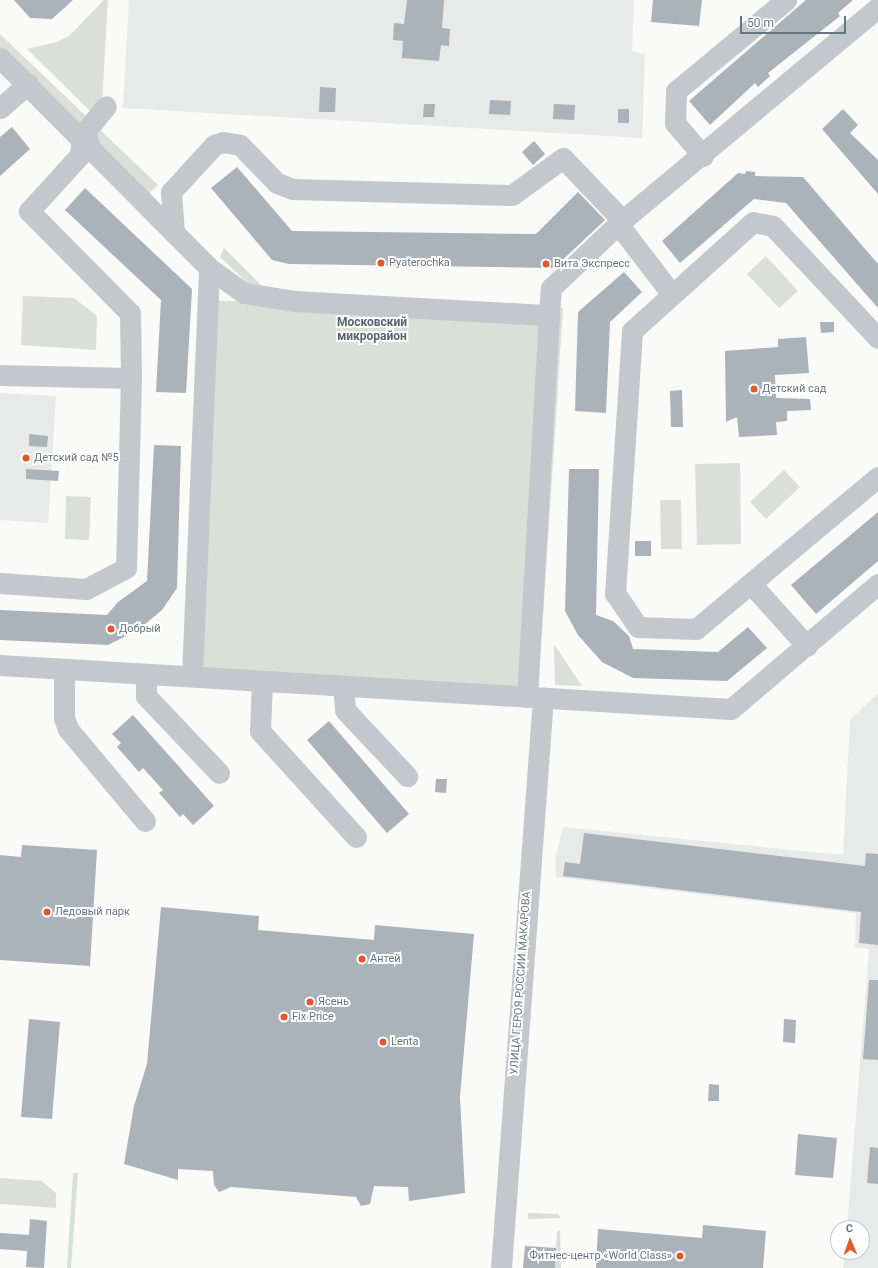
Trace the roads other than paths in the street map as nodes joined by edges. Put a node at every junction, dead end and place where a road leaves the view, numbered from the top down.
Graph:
1 (786, 0) edge
2 (878, 7) edge
3 (0, 58) edge
4 (28, 84) junction
5 (106, 106) dead end
6 (0, 108) edge
7 (86, 142) junction
8 (704, 156) junction
9 (621, 222) junction
10 (174, 234) junction
11 (209, 268) junction
12 (671, 293) junction
13 (549, 315) junction
14 (878, 338) edge
15 (0, 374) edge
16 (131, 378) junction
17 (878, 477) edge
18 (0, 583) edge
19 (878, 584) edge
20 (752, 585) junction
21 (807, 646) junction
22 (0, 665) edge
23 (64, 669) junction
24 (146, 674) junction
25 (192, 676) junction
26 (262, 681) junction
27 (343, 686) junction
28 (535, 697) junction
29 (219, 773) dead end
30 (407, 776) dead end
31 (145, 821) dead end
32 (356, 837) dead end
33 (501, 1268) edge

1 - 8 street
2 - 8 street, УЛИЦА ГЕРОЯ РОССИИ МАКАРОВА
3 - 4 street
4 - 6 street
4 - 7 street
5 - 7 street
7 - 10 street
7 - 16 street
8 - 9 street, УЛИЦА ГЕРОЯ РОССИИ МАКАРОВА
9 - 10 street
9 - 12 street
9 - 13 street, УЛИЦА ГЕРОЯ РОССИИ МАКАРОВА
10 - 11 street
11 - 13 street
11 - 25 street
12 - 14 street
12 - 20 street
13 - 28 street, УЛИЦА ГЕРОЯ РОССИИ МАКАРОВА
15 - 16 street
16 - 18 street
17 - 20 street
19 - 21 street
20 - 21 street
21 - 28 street
22 - 23 street
23 - 24 street
23 - 31 street
24 - 25 street
24 - 29 street
25 - 26 street
26 - 27 street
26 - 32 street
27 - 28 street
27 - 30 street
28 - 33 street, УЛИЦА ГЕРОЯ РОССИИ МАКАРОВА

